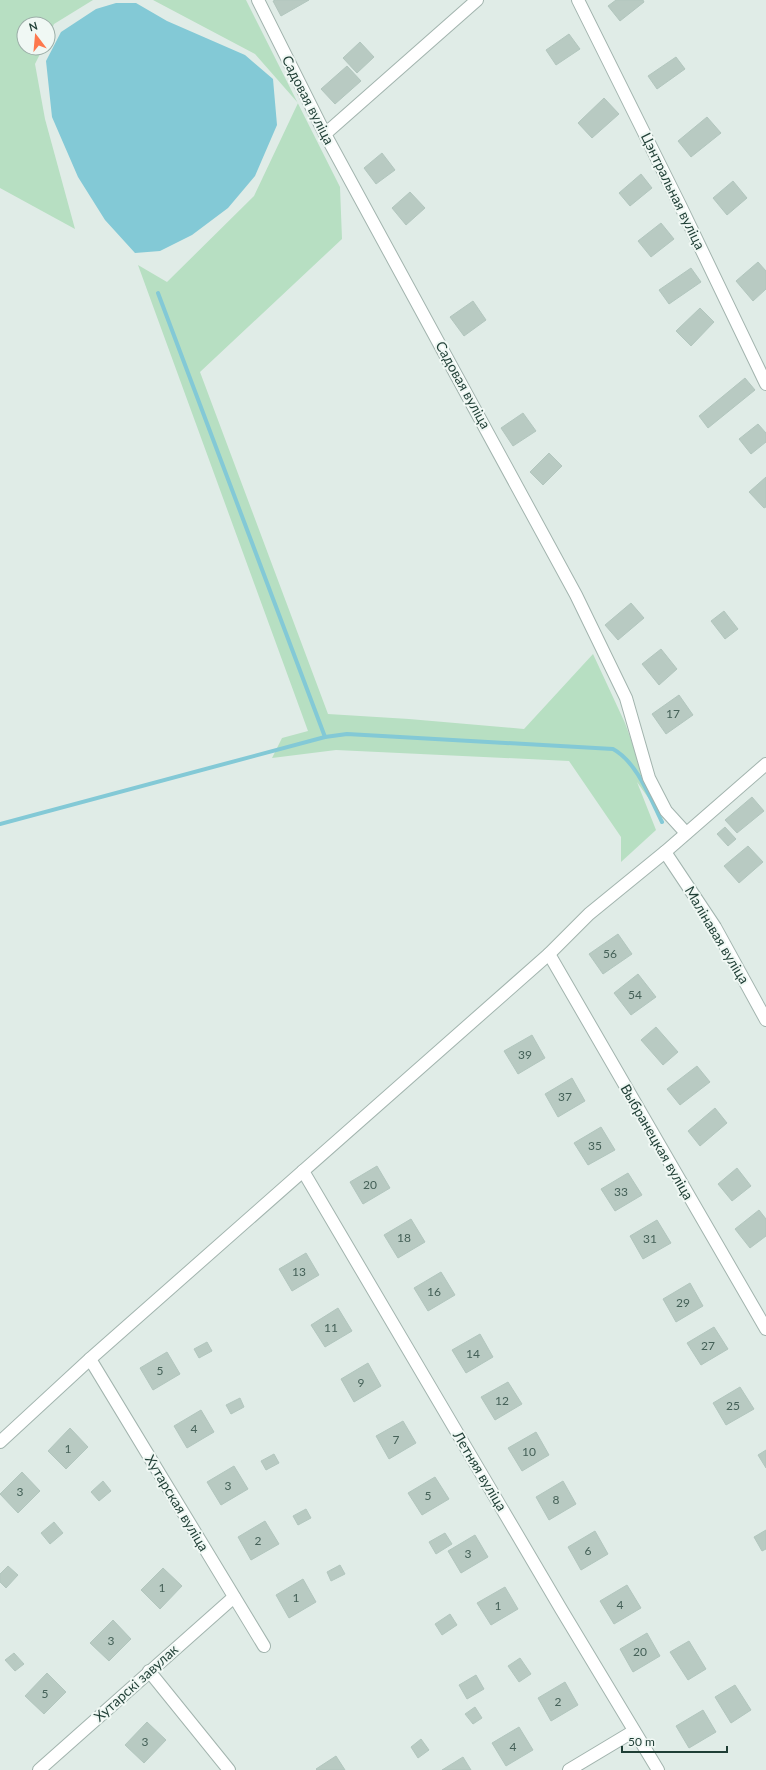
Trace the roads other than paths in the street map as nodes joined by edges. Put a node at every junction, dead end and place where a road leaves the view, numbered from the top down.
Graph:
1 (258, 0) edge
2 (477, 0) edge
3 (578, 0) edge
4 (325, 134) junction
5 (766, 384) edge
6 (766, 764) edge
7 (686, 833) junction
8 (665, 852) junction
9 (548, 954) junction
10 (766, 1020) edge
11 (303, 1171) junction
12 (766, 1329) edge
13 (90, 1359) junction
14 (0, 1442) edge
15 (234, 1597) junction
16 (264, 1646) dead end
17 (149, 1671) junction
18 (634, 1731) junction
19 (39, 1770) edge
20 (229, 1770) edge
21 (569, 1770) edge
22 (658, 1770) edge

1 - 4 street, Садовая вуліца
2 - 4 street
3 - 5 street, Цэнтральная вуліца
4 - 7 street, Садовая вуліца
6 - 7 street
7 - 8 street
8 - 9 street
8 - 10 street, Малінавая вуліца
9 - 11 street
9 - 12 street, Выбранецкая вуліца
11 - 13 street
11 - 18 street, Летняя вуліца
13 - 14 street
13 - 15 street, Хутарская вуліца
15 - 16 street, Хутарская вуліца
15 - 17 street, Хутарскі завулак
17 - 19 street, Хутарскі завулак
17 - 20 street
18 - 21 street
18 - 22 street, Летняя вуліца

